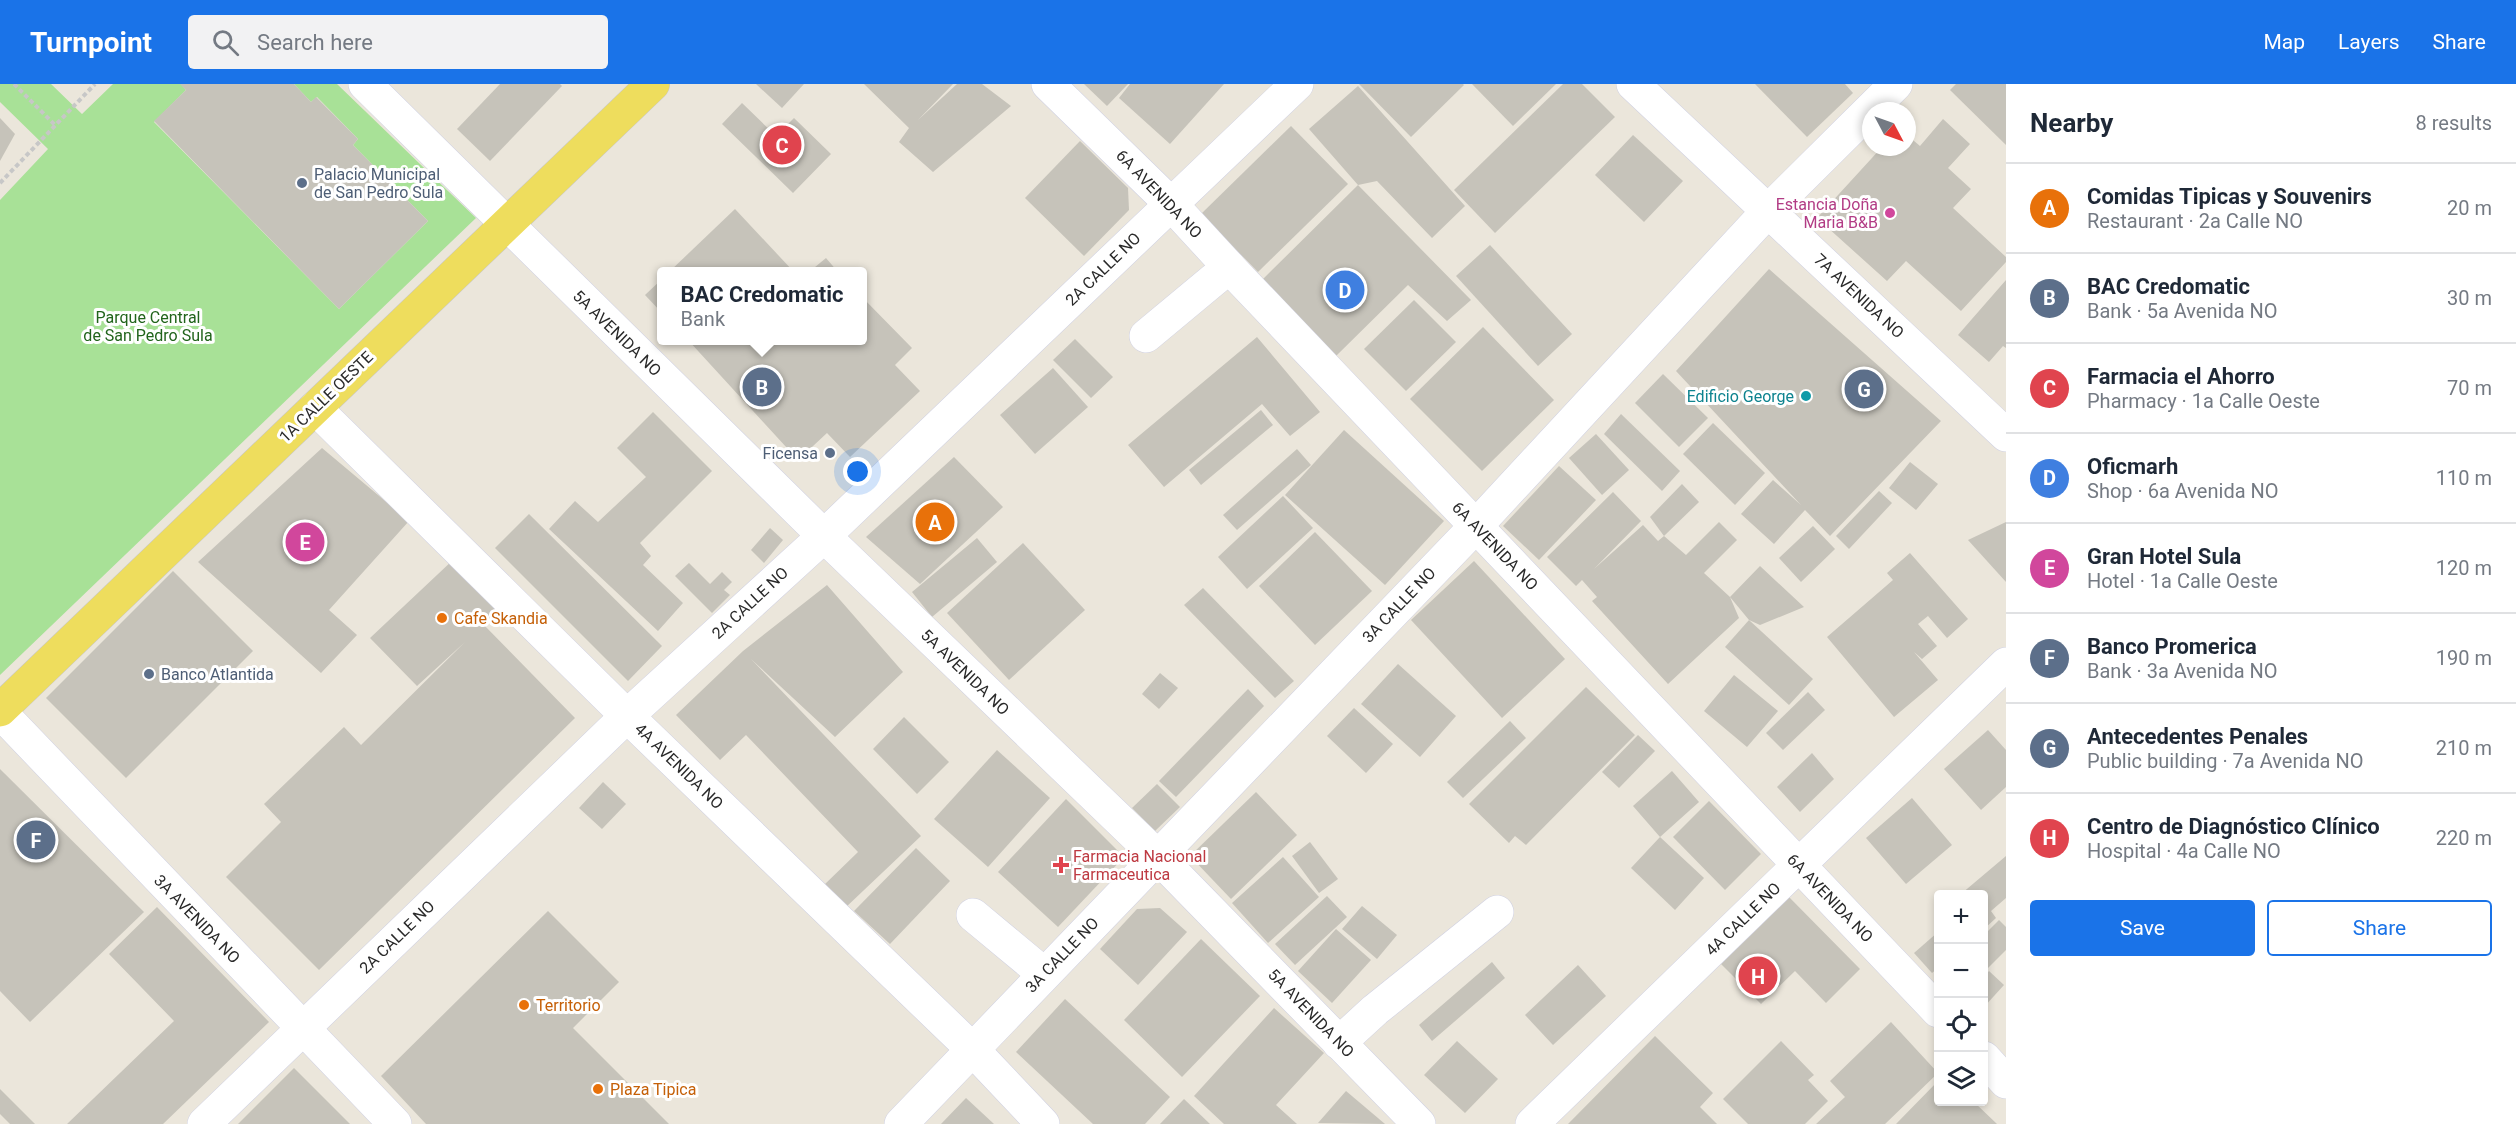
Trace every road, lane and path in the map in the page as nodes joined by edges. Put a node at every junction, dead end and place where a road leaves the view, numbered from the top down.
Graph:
1 (15, 84) edge
2 (95, 84) edge
3 (365, 84) edge
4 (653, 84) edge
5 (1048, 84) edge
6 (1297, 84) edge
7 (1633, 84) edge
8 (1896, 84) edge
9 (56, 126) junction
10 (0, 183) edge
11 (1171, 204) junction
12 (1768, 211) junction
13 (506, 224) junction
14 (1229, 267) junction
15 (1146, 336) dead end
16 (315, 408) junction
17 (2006, 435) edge
18 (1476, 526) junction
19 (824, 536) junction
20 (2006, 664) edge
21 (0, 711) edge
22 (627, 716) junction
23 (1157, 856) junction
24 (1799, 865) junction
25 (1497, 912) dead end
26 (973, 915) dead end
27 (1044, 974) junction
28 (1934, 1007) edge
29 (302, 1029) junction
30 (1340, 1043) junction
31 (973, 1050) junction
32 (1988, 1063) edge
33 (2006, 1082) edge
34 (204, 1124) edge
35 (395, 1124) edge
36 (901, 1124) edge
37 (1043, 1124) edge
38 (1419, 1124) edge
39 (1533, 1124) edge

1 - 9 path
2 - 9 path
3 - 13 street, 5A AVENIDA NO
4 - 13 main road, 1A CALLE OESTE
5 - 11 street, 6A AVENIDA NO
6 - 11 street, 2A CALLE NO
7 - 12 street, 7A AVENIDA NO
8 - 12 street, 3A CALLE NO
9 - 10 path
11 - 14 street, 6A AVENIDA NO
11 - 19 street, 2A CALLE NO
12 - 17 street, 7A AVENIDA NO
12 - 18 street, 3A CALLE NO
13 - 16 main road, 1A CALLE OESTE
13 - 19 street, 5A AVENIDA NO
14 - 15 street
14 - 18 street, 6A AVENIDA NO
16 - 21 main road, 1A CALLE OESTE
16 - 22 street, 4A AVENIDA NO
18 - 23 street, 3A CALLE NO
18 - 24 street, 6A AVENIDA NO
19 - 22 street, 2A CALLE NO
19 - 23 street, 5A AVENIDA NO
20 - 24 street, 4A CALLE NO
21 - 29 street, 3A AVENIDA NO
22 - 29 street, 2A CALLE NO
22 - 31 street, 4A AVENIDA NO
23 - 27 street, 3A CALLE NO
23 - 30 street, 5A AVENIDA NO
24 - 28 street, 6A AVENIDA NO
24 - 39 street, 4A CALLE NO
25 - 30 street
26 - 27 street
27 - 31 street, 3A CALLE NO
29 - 34 street, 2A CALLE NO
29 - 35 street, 3A AVENIDA NO
30 - 38 street, 5A AVENIDA NO
31 - 36 street, 3A CALLE NO
31 - 37 street, 4A AVENIDA NO
32 - 33 street

